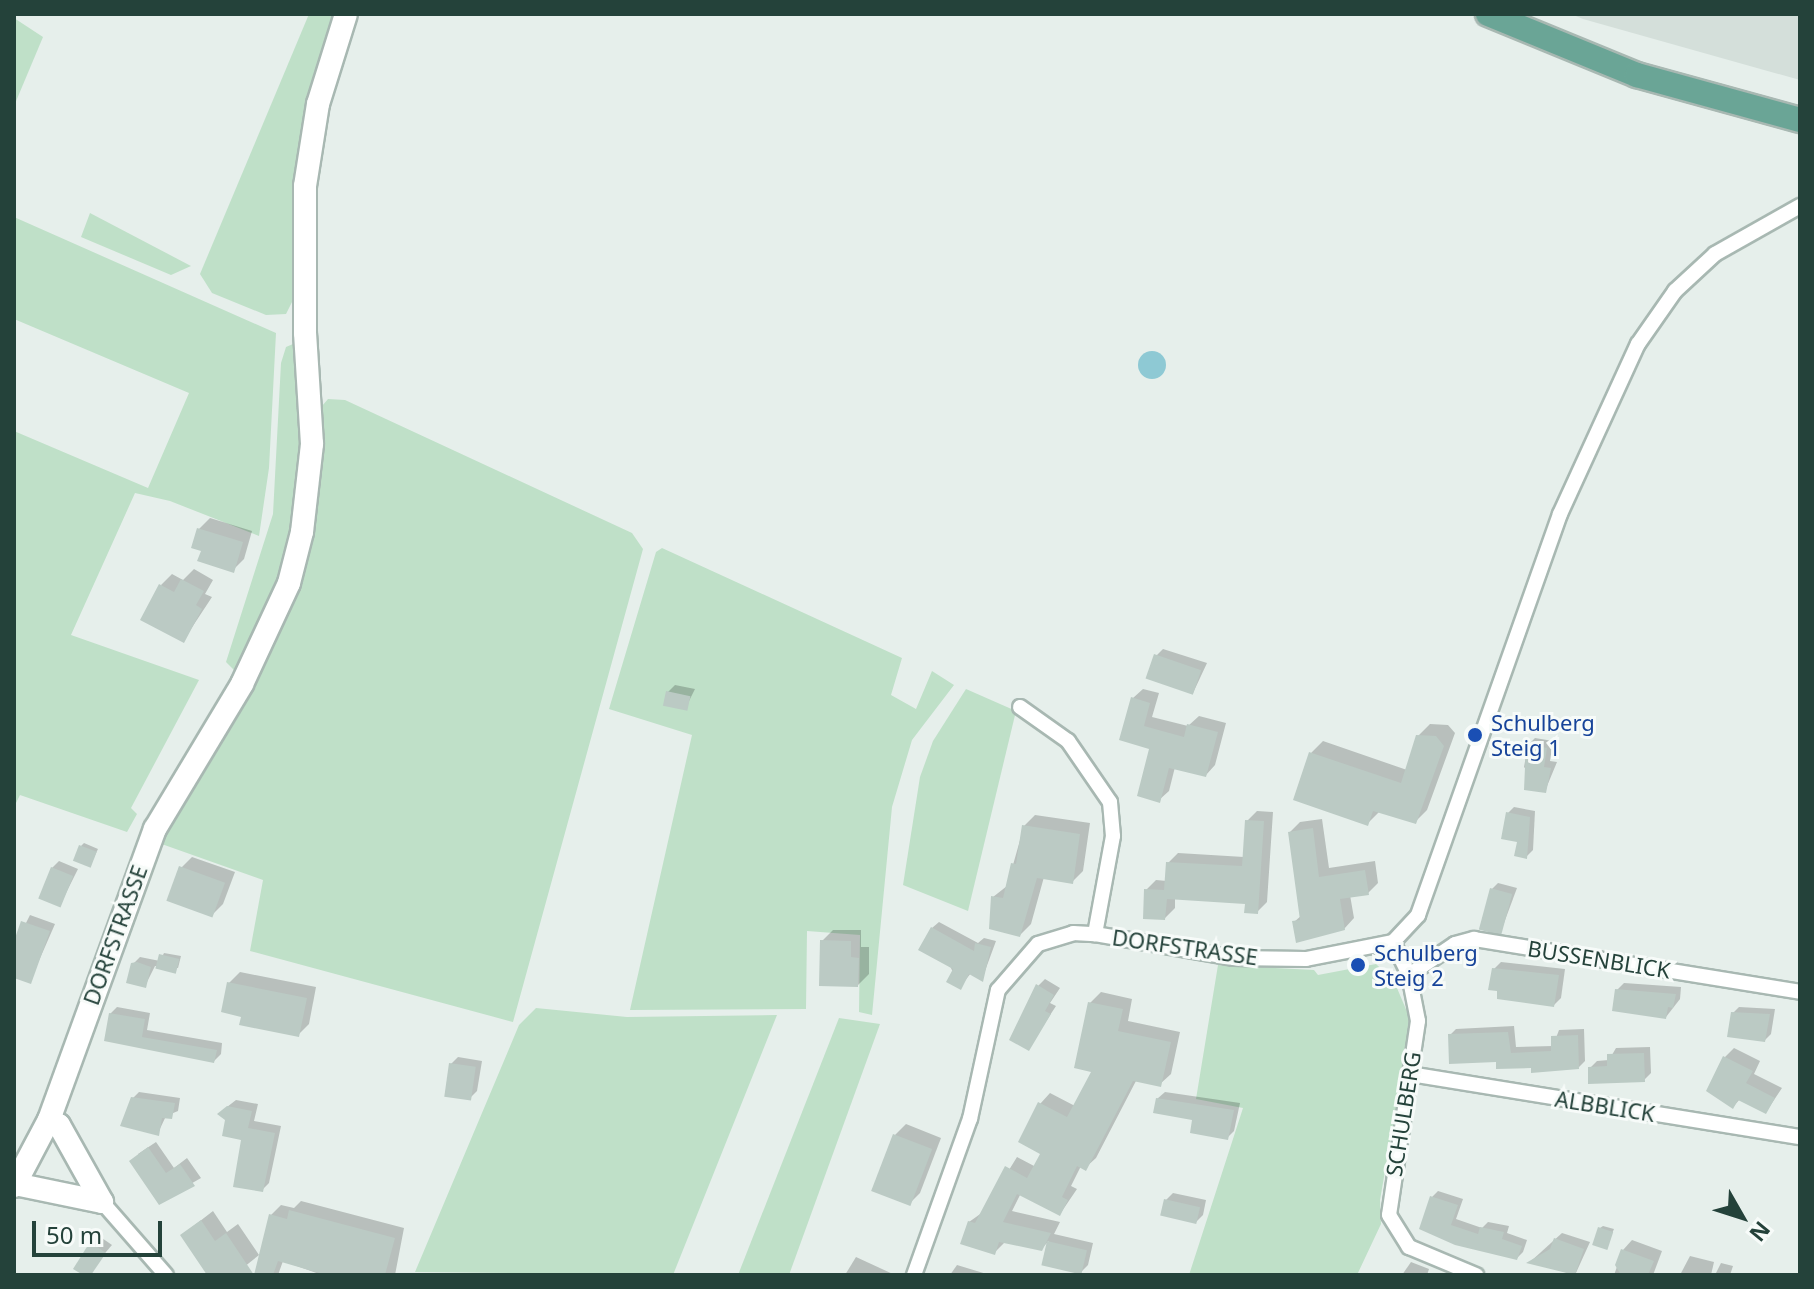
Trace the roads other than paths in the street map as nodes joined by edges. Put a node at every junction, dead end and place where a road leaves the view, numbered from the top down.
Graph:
1 (346, 14) edge
2 (1488, 14) edge
3 (1800, 120) edge
4 (1800, 206) edge
5 (1020, 707) dead end
6 (1095, 934) junction
7 (1393, 942) junction
8 (1409, 975) junction
9 (1800, 992) edge
10 (1410, 1074) junction
11 (49, 1120) junction
12 (1800, 1137) edge
13 (14, 1185) edge
14 (102, 1202) junction
15 (1441, 1269) edge
16 (166, 1275) edge
17 (914, 1275) edge
18 (1476, 1275) edge

1 - 11 street, DORFSTRASSE
2 - 3 main road
4 - 7 street
5 - 6 street, DORFSTRASSE
6 - 7 street, DORFSTRASSE
6 - 17 street, DORFSTRASSE
7 - 8 street, SCHULBERG
8 - 9 street, BUSSENBLICK
8 - 10 street, SCHULBERG
10 - 12 street, ALBBLICK
10 - 15 street, SCHULBERG
11 - 13 street, DORFSTRASSE
11 - 14 street
13 - 14 street
14 - 16 street
15 - 18 street, SCHULBERG

